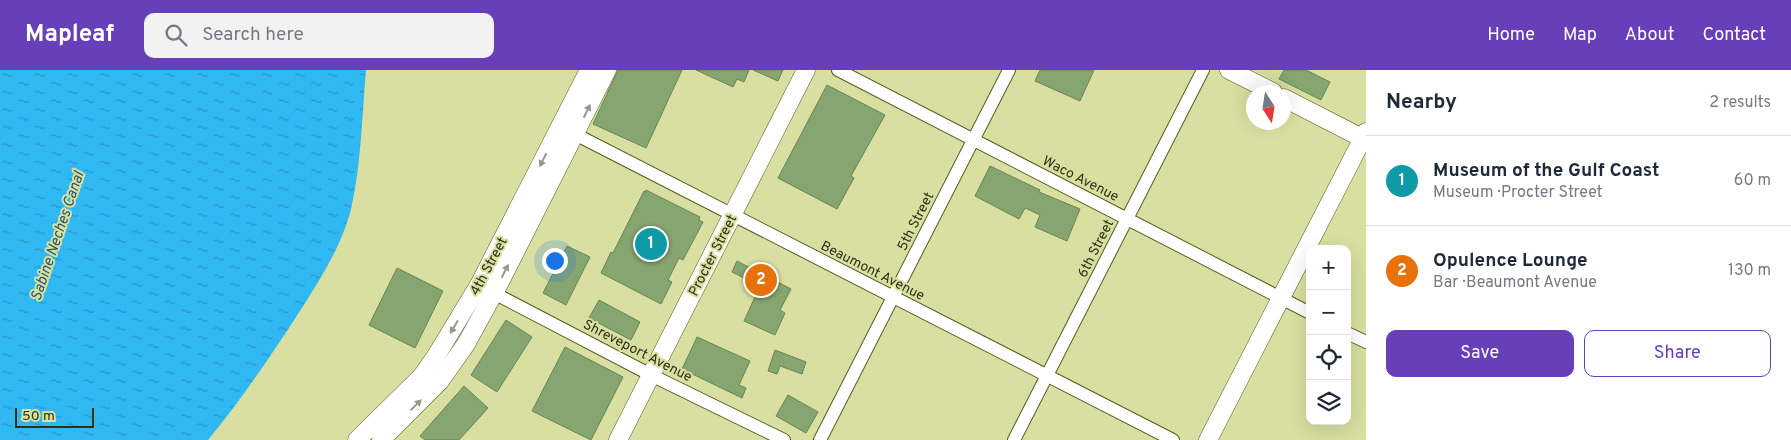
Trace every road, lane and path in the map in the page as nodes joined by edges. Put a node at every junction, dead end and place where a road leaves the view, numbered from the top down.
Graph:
1 (589, 70) edge
2 (607, 70) edge
3 (806, 70) edge
4 (838, 70) edge
5 (1009, 70) edge
6 (1203, 70) edge
7 (1229, 70) edge
8 (1259, 85) edge
9 (1291, 101) edge
10 (568, 130) junction
11 (1365, 137) edge
12 (973, 140) junction
13 (733, 214) junction
14 (1127, 219) junction
15 (487, 289) junction
16 (893, 297) junction
17 (1280, 298) junction
18 (1306, 312) edge
19 (1351, 334) edge
20 (1366, 342) edge
21 (651, 375) junction
22 (1046, 376) junction
23 (357, 440) edge
24 (381, 440) edge
25 (618, 440) edge
26 (784, 440) edge
27 (820, 440) edge
28 (1014, 440) edge
29 (1173, 440) edge
30 (1208, 440) edge

1 - 10 street, 4th Street
10 -> 2 street, 4th Street
3 - 13 street, Procter Street
4 - 12 street, Waco Avenue
5 - 12 street, 5th Street
6 - 14 street, 6th Street
7 - 8 street
9 - 11 street
10 - 13 street, Beaumont Avenue
10 - 15 street, 4th Street
11 - 17 street
12 - 14 street, Waco Avenue
12 - 16 street, 5th Street
13 - 16 street, Beaumont Avenue
13 - 21 street, Procter Street
14 - 17 street, Waco Avenue
14 - 22 street, 6th Street
15 - 21 street, Shreveport Avenue
15 -> 23 street, 4th Street
24 -> 15 street, 4th Street
16 - 22 street, Beaumont Avenue
16 - 27 street, 5th Street
17 - 18 street, Waco Avenue
17 - 30 street
19 - 20 street
21 - 25 street, Procter Street
21 - 26 street, Shreveport Avenue
22 - 28 street, 6th Street
22 - 29 street, Beaumont Avenue

